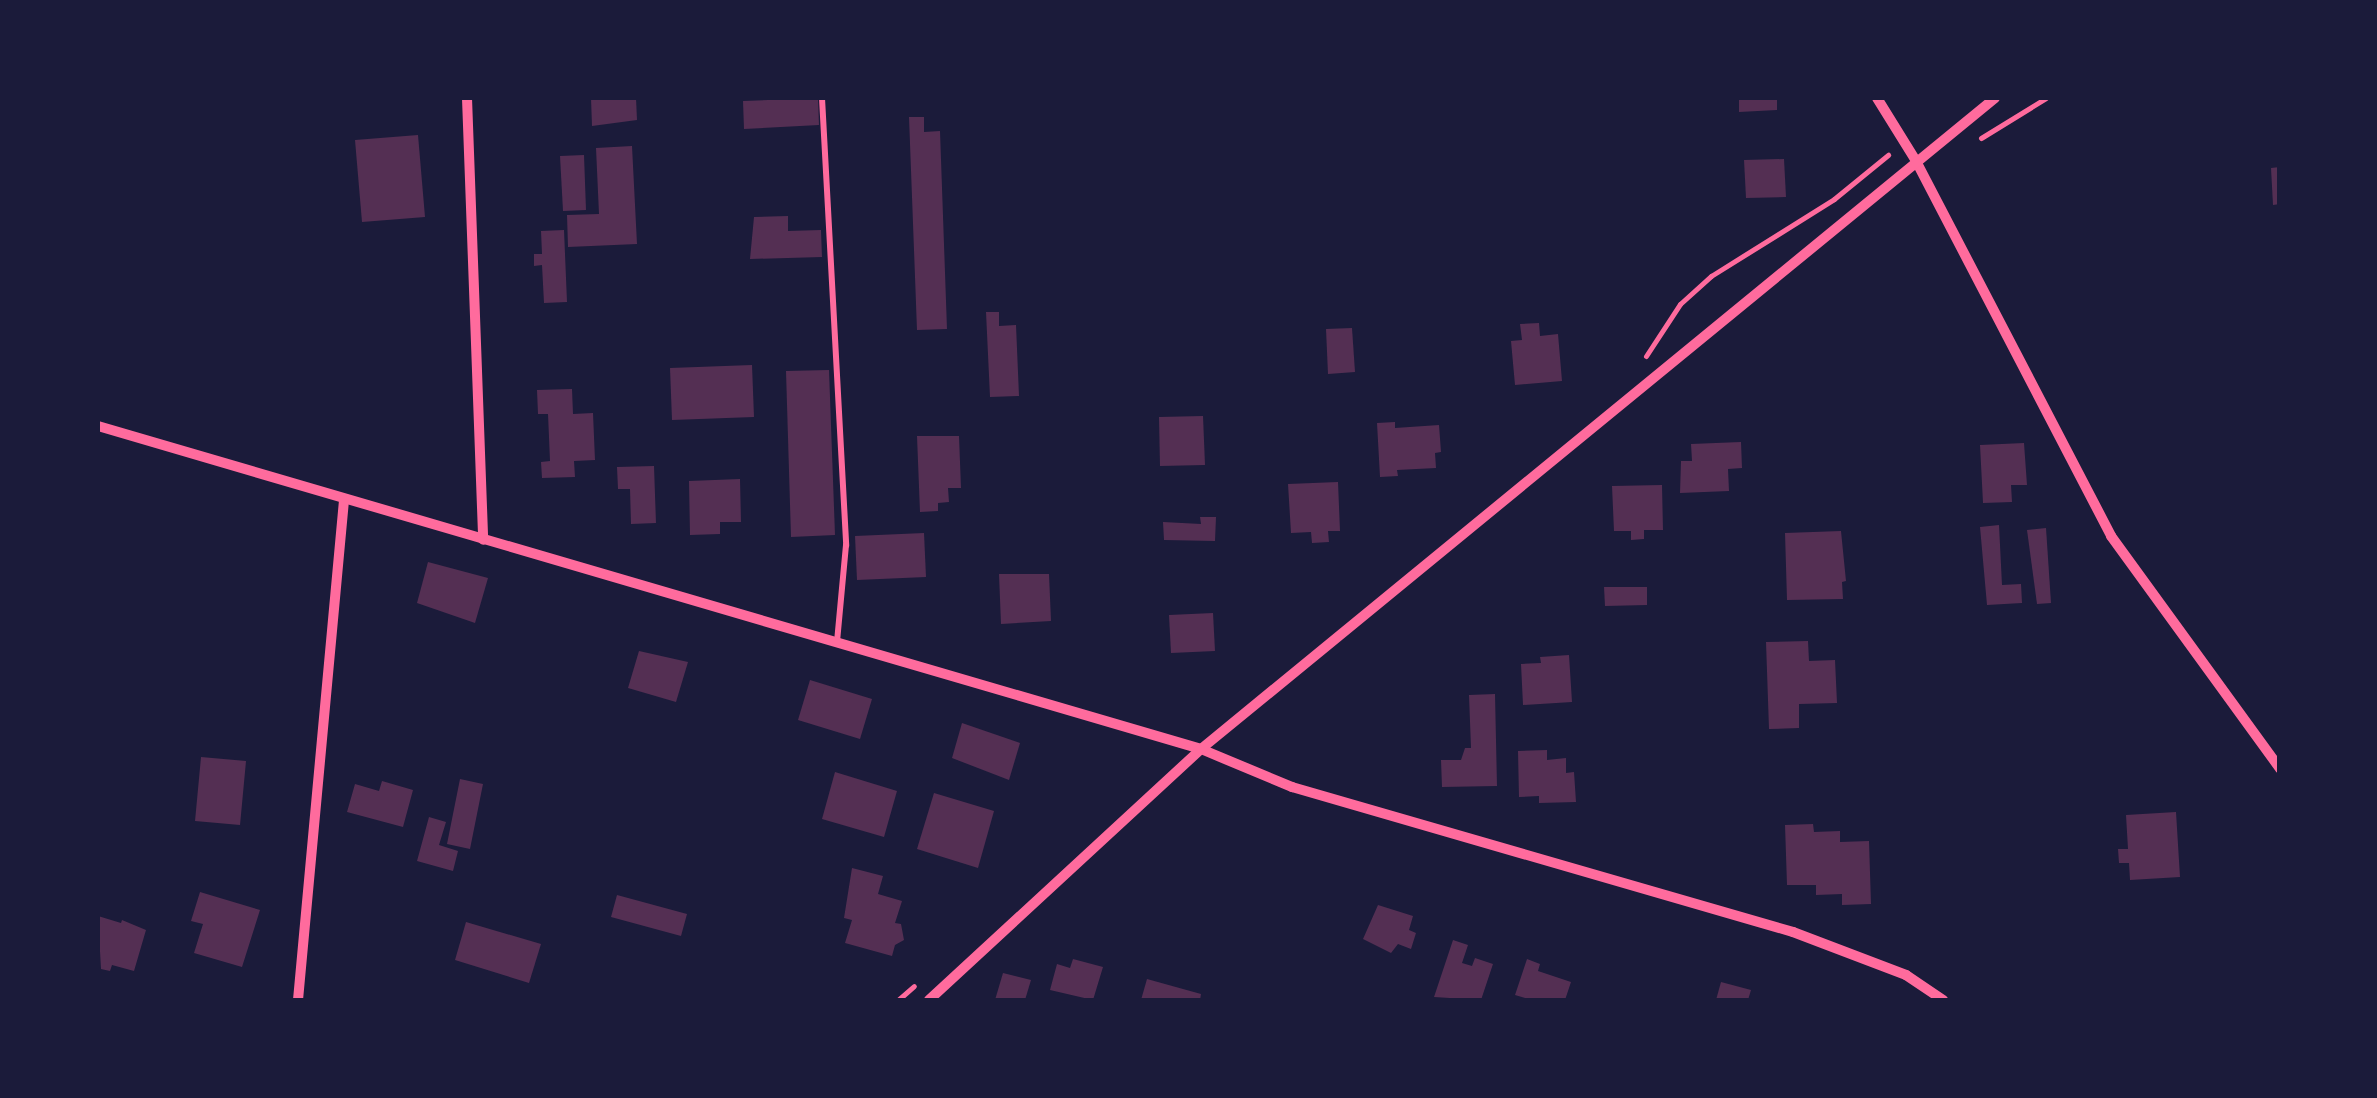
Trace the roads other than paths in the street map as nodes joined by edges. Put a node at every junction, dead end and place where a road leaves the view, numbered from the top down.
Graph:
1 (468, 98) edge
2 (822, 98) edge
3 (1877, 98) edge
4 (1996, 98) edge
5 (1916, 162) junction
6 (98, 426) edge
7 (344, 500) junction
8 (483, 540) junction
9 (837, 642) junction
10 (1201, 748) junction
11 (2280, 770) edge
12 (298, 1000) edge
13 (929, 1000) edge
14 (1943, 1000) edge

1 - 8 street
2 - 9 lane
3 - 5 street
4 - 5 street
5 - 10 street
5 - 11 street
6 - 7 street
7 - 8 street
7 - 12 street
8 - 9 street
9 - 10 street
10 - 13 street
10 - 14 street

